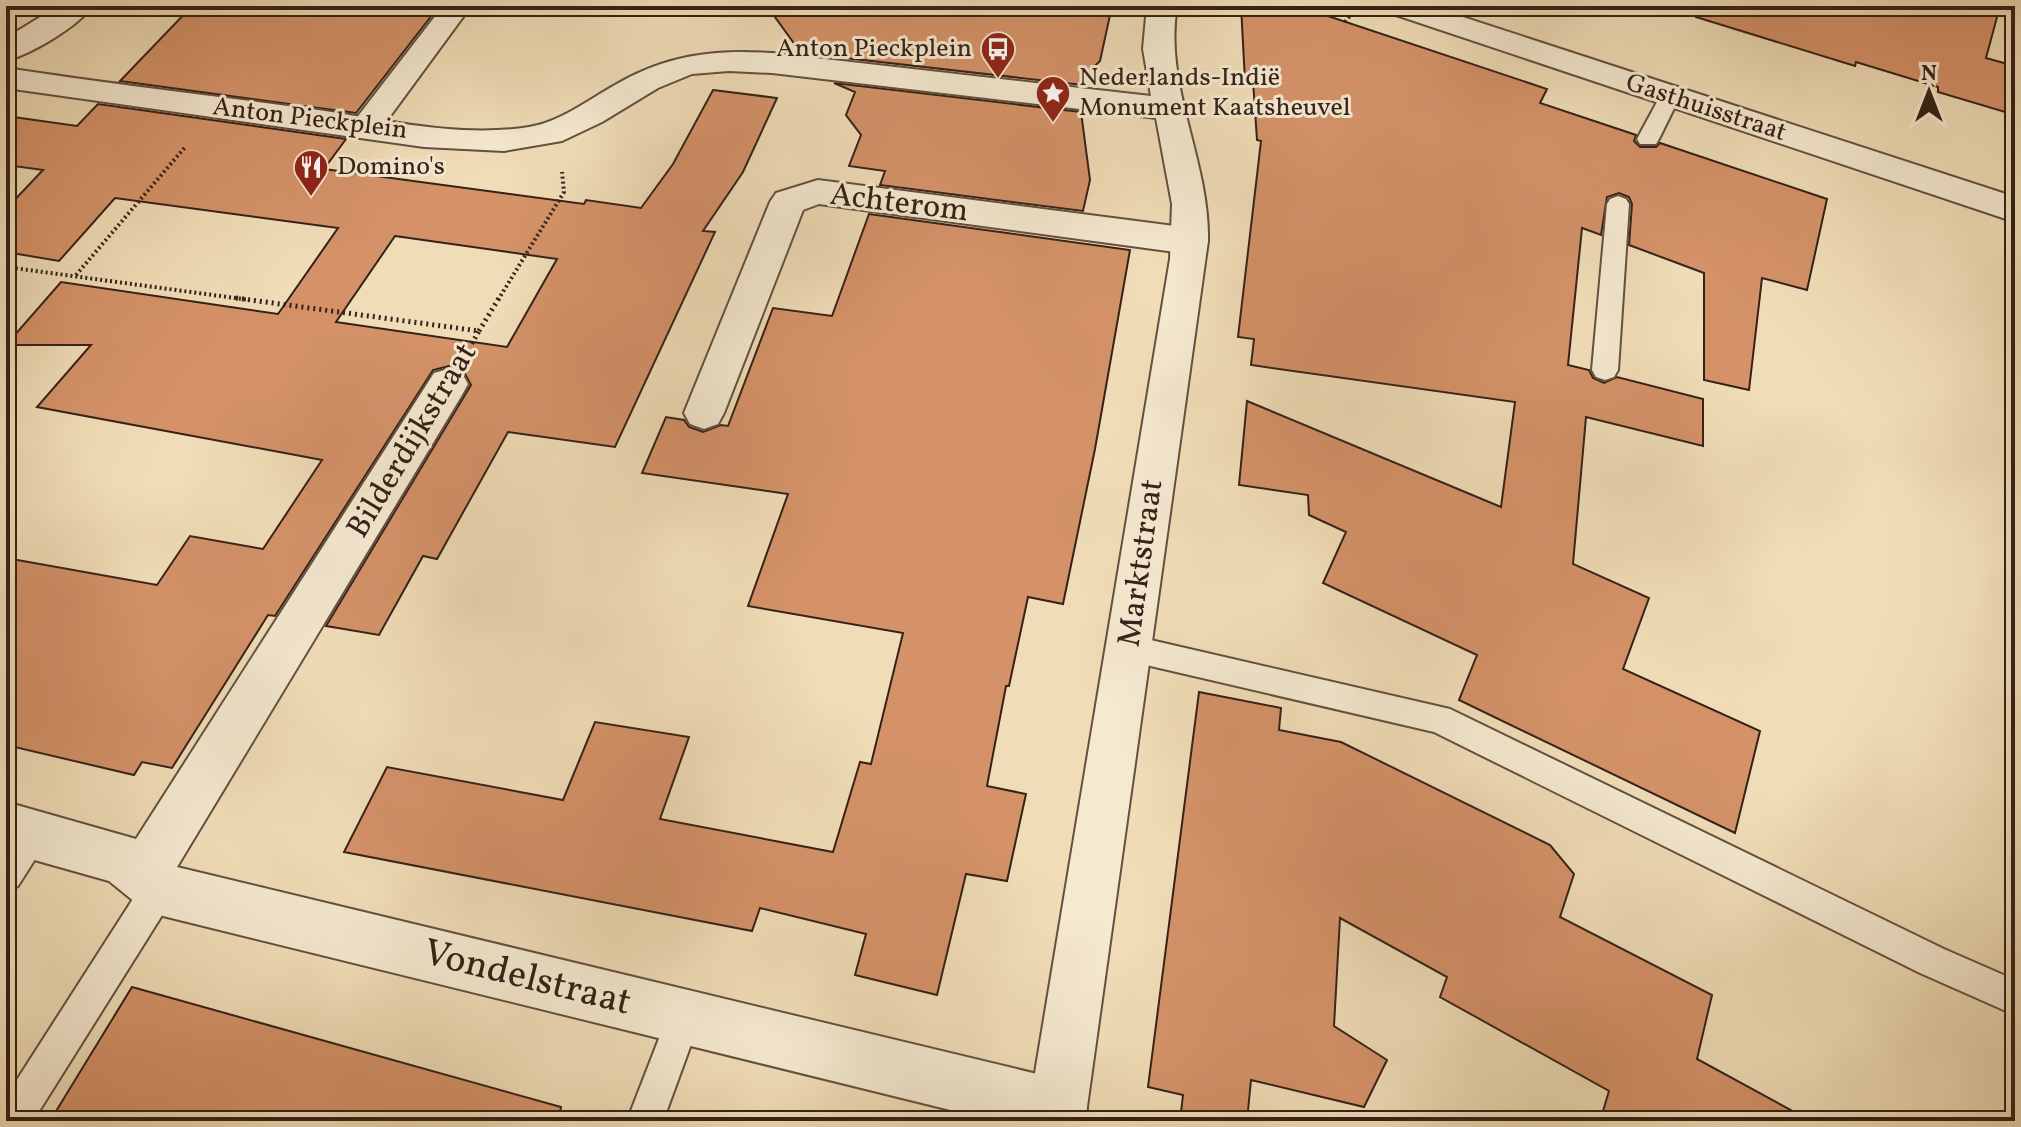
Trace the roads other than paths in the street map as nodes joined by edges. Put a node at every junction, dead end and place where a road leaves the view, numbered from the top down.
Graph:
1 (77, 6) edge
2 (457, 6) edge
3 (1162, 6) edge
4 (1398, 6) edge
5 (6, 51) edge
6 (6, 78) edge
7 (1670, 96) junction
8 (1171, 109) junction
9 (366, 127) junction
10 (1648, 139) dead end
11 (1618, 204) dead end
12 (2015, 210) edge
13 (1190, 241) junction
14 (1605, 370) dead end
15 (448, 384) road end
16 (704, 413) dead end
17 (1129, 648) junction
18 (16, 845) edge
19 (151, 882) junction
20 (2015, 998) edge
21 (684, 1017) junction
22 (1057, 1115) edge
23 (12, 1121) edge
24 (645, 1121) edge

1 - 5 street
2 - 9 street
3 - 8 street, Marktstraat
4 - 7 street, Gasthuisstraat
6 - 9 street, Anton Pieckplein
7 - 10 lane
7 - 12 street, Gasthuisstraat
8 - 9 street, Anton Pieckplein
8 - 13 street, Marktstraat
11 - 14 lane
13 - 16 street, Achterom
13 - 17 street, Marktstraat
15 - 19 street, Bilderdijkstraat
17 - 20 lane
17 - 22 street, Marktstraat
18 - 19 street, Vondelstraat
19 - 21 street, Vondelstraat
19 - 23 lane
21 - 22 street, Vondelstraat
21 - 24 lane

